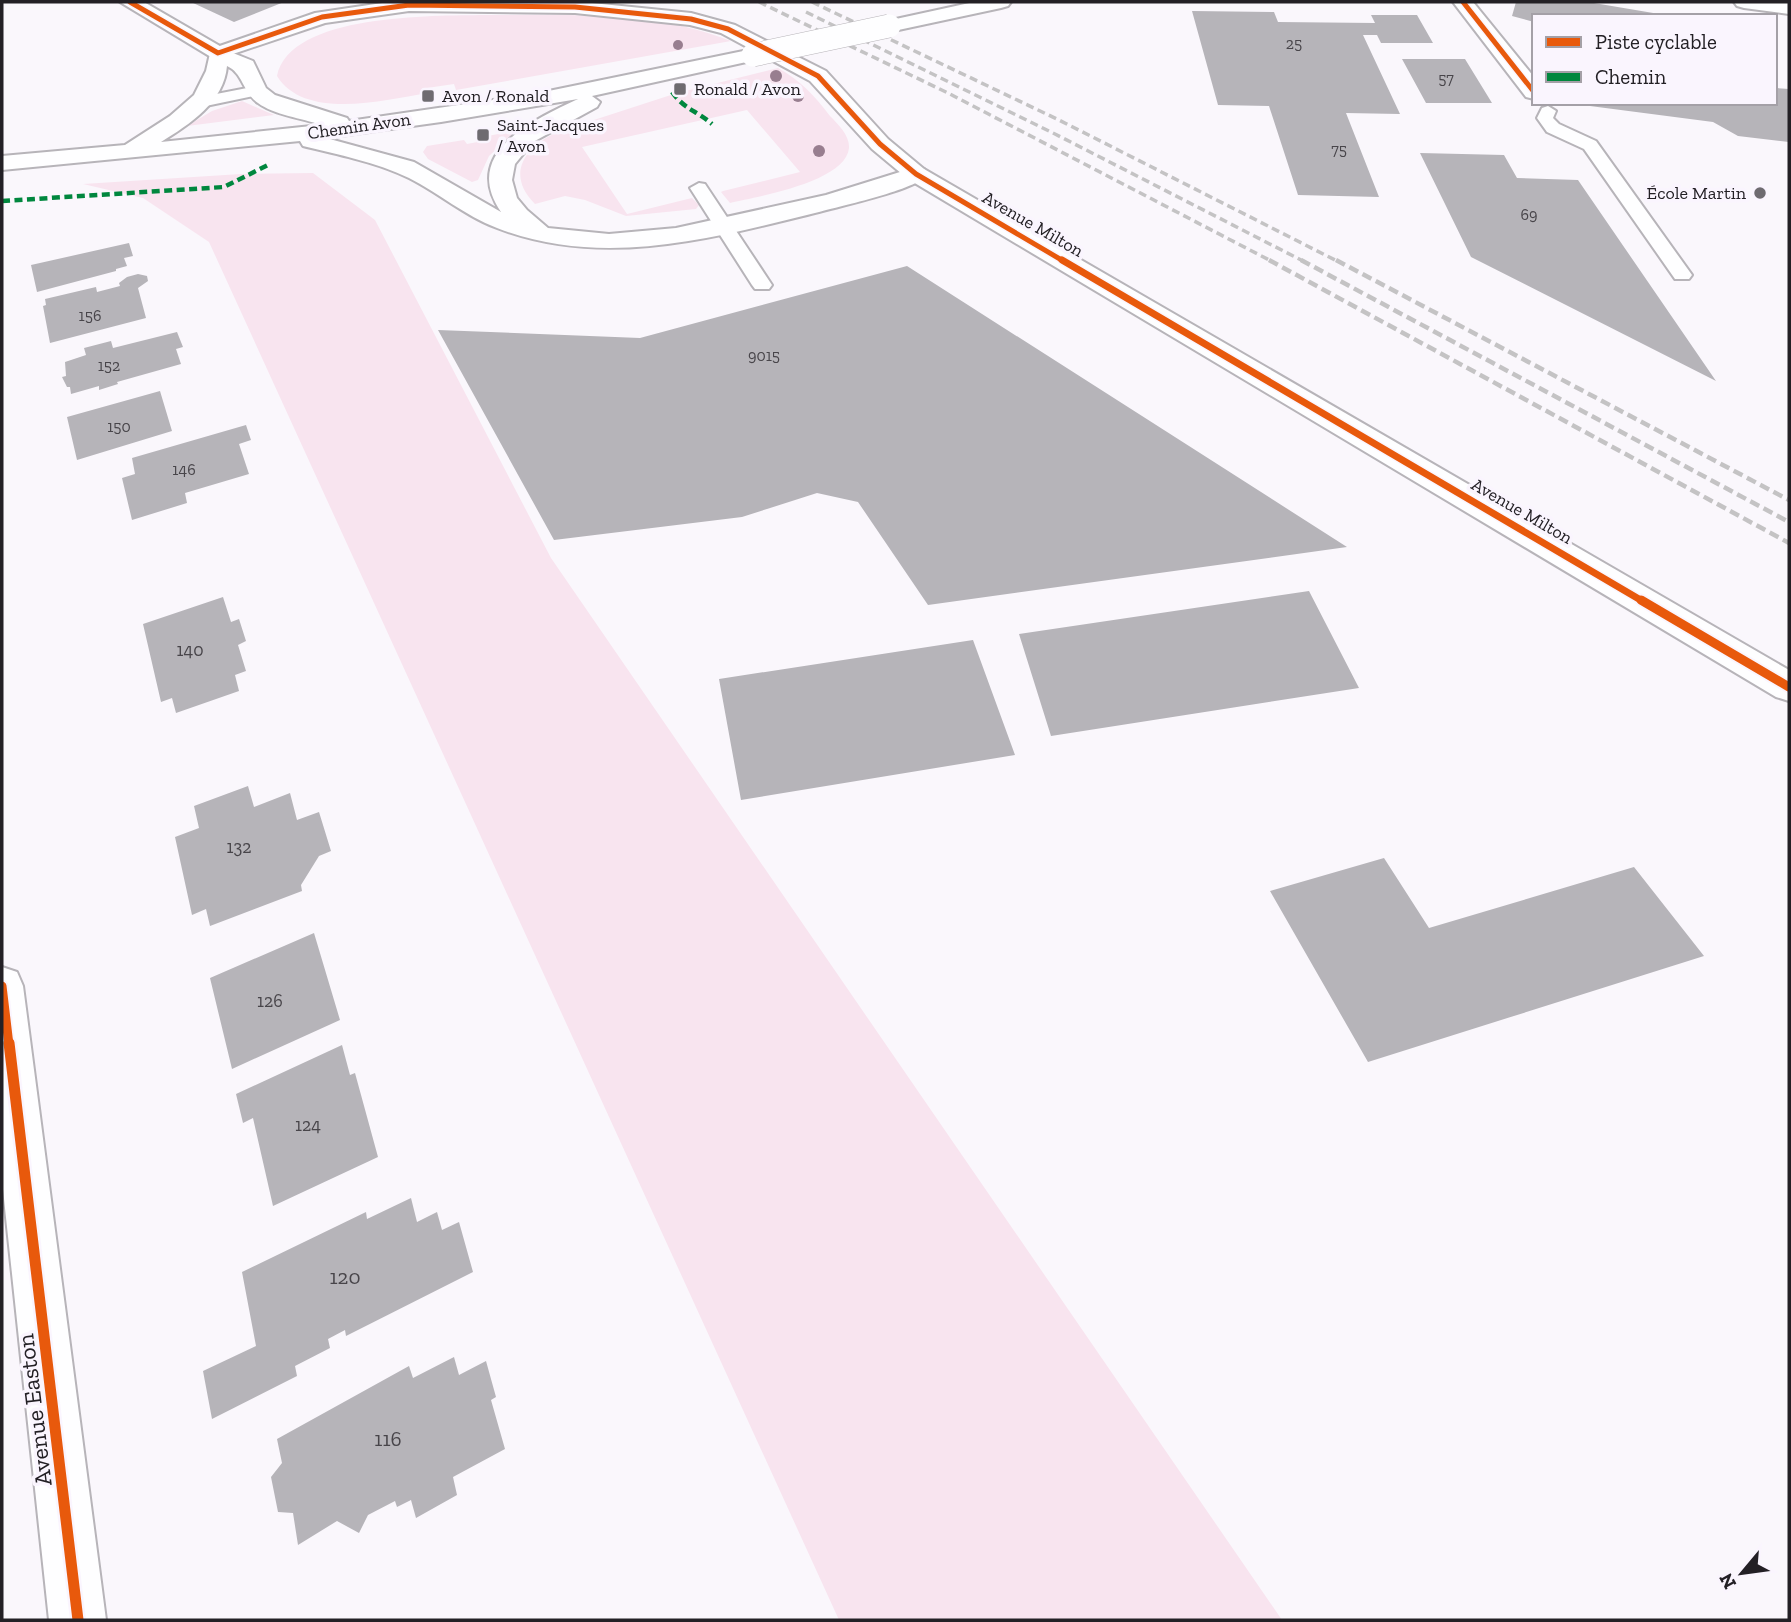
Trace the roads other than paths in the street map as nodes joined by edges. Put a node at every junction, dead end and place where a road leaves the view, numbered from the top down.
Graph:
1 (130, 2) edge
2 (1001, 2) edge
3 (1462, 2) edge
4 (1744, 2) edge
5 (1789, 8) edge
6 (218, 53) junction
7 (627, 82) junction
8 (257, 90) junction
9 (1532, 90) edge
10 (201, 102) junction
11 (1545, 107) edge
12 (355, 128) junction
13 (289, 136) junction
14 (131, 151) junction
15 (2, 163) edge
16 (916, 174) junction
17 (699, 188) dead end
18 (725, 226) junction
19 (547, 234) junction
20 (1682, 275) dead end
21 (762, 285) dead end
22 (1789, 687) edge
23 (2, 986) edge
24 (79, 1620) edge

1 - 6 main road
2 - 7 main road, Chemin Avon, bridge
3 - 9 main road
4 - 5 main road
6 - 8 main road
6 - 10 main road
6 - 16 main road, Avenue Milton
7 - 12 main road, Chemin Avon
7 - 19 main road
8 - 10 lane
8 - 12 main road
10 - 14 main road
11 - 20 lane
12 - 13 main road, Chemin Avon
13 - 14 main road, Chemin Avon
13 - 19 main road
14 - 15 main road, Chemin Avon
16 - 18 main road
16 - 22 main road, Avenue Milton
17 - 18 lane
18 - 19 main road
18 - 21 lane
23 - 24 main road, Avenue Easton

